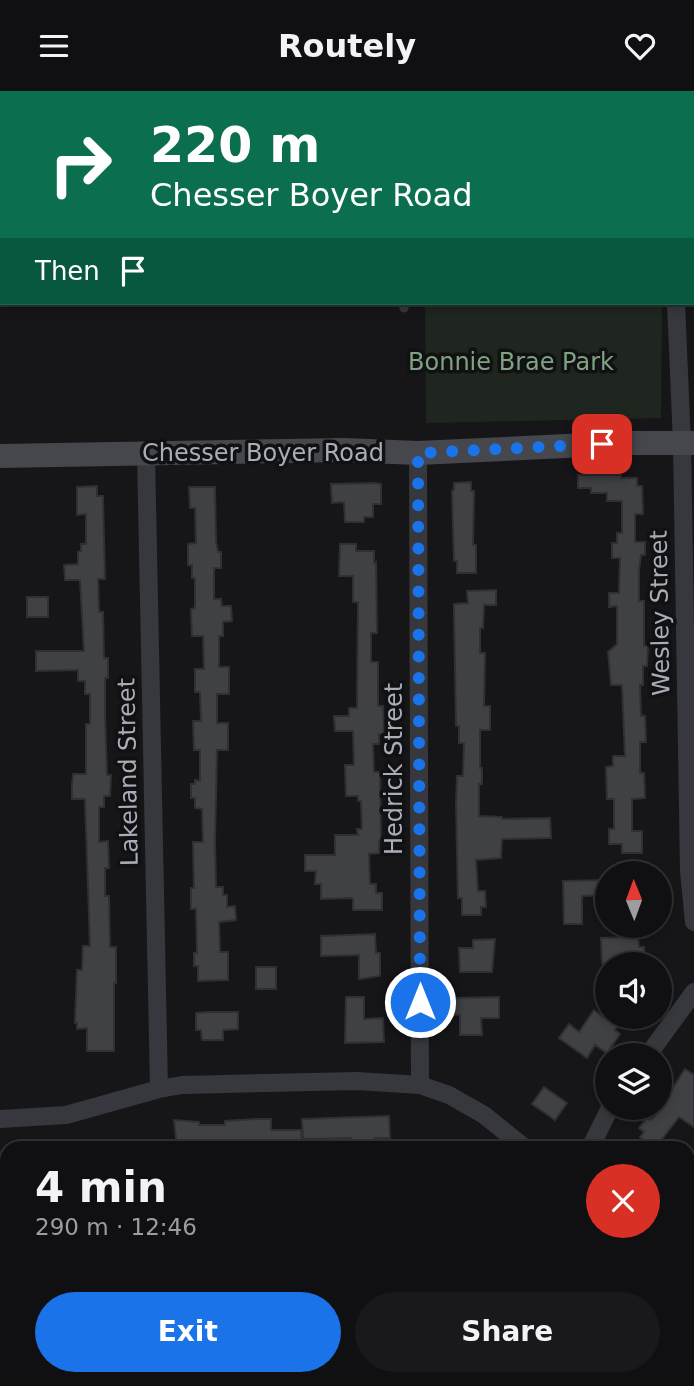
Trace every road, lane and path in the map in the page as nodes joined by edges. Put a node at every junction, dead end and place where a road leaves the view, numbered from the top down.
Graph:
1 (676, 305) edge
2 (688, 443) edge
3 (418, 453) junction
4 (146, 454) junction
5 (0, 456) edge
6 (694, 922) edge
7 (694, 992) edge
8 (657, 1043) edge
9 (420, 1085) junction
10 (159, 1089) junction
11 (0, 1119) edge
12 (604, 1120) edge
13 (516, 1141) edge
14 (594, 1141) edge

1 - 2 street, Wesley Street
2 - 3 street, Chesser Boyer Road
2 - 6 street, Wesley Street
3 - 4 street, Chesser Boyer Road
3 - 9 street, Hedrick Street
4 - 5 street, Chesser Boyer Road
4 - 10 street, Lakeland Street
7 - 8 street
9 - 10 street
9 - 13 street
10 - 11 street
12 - 14 street

